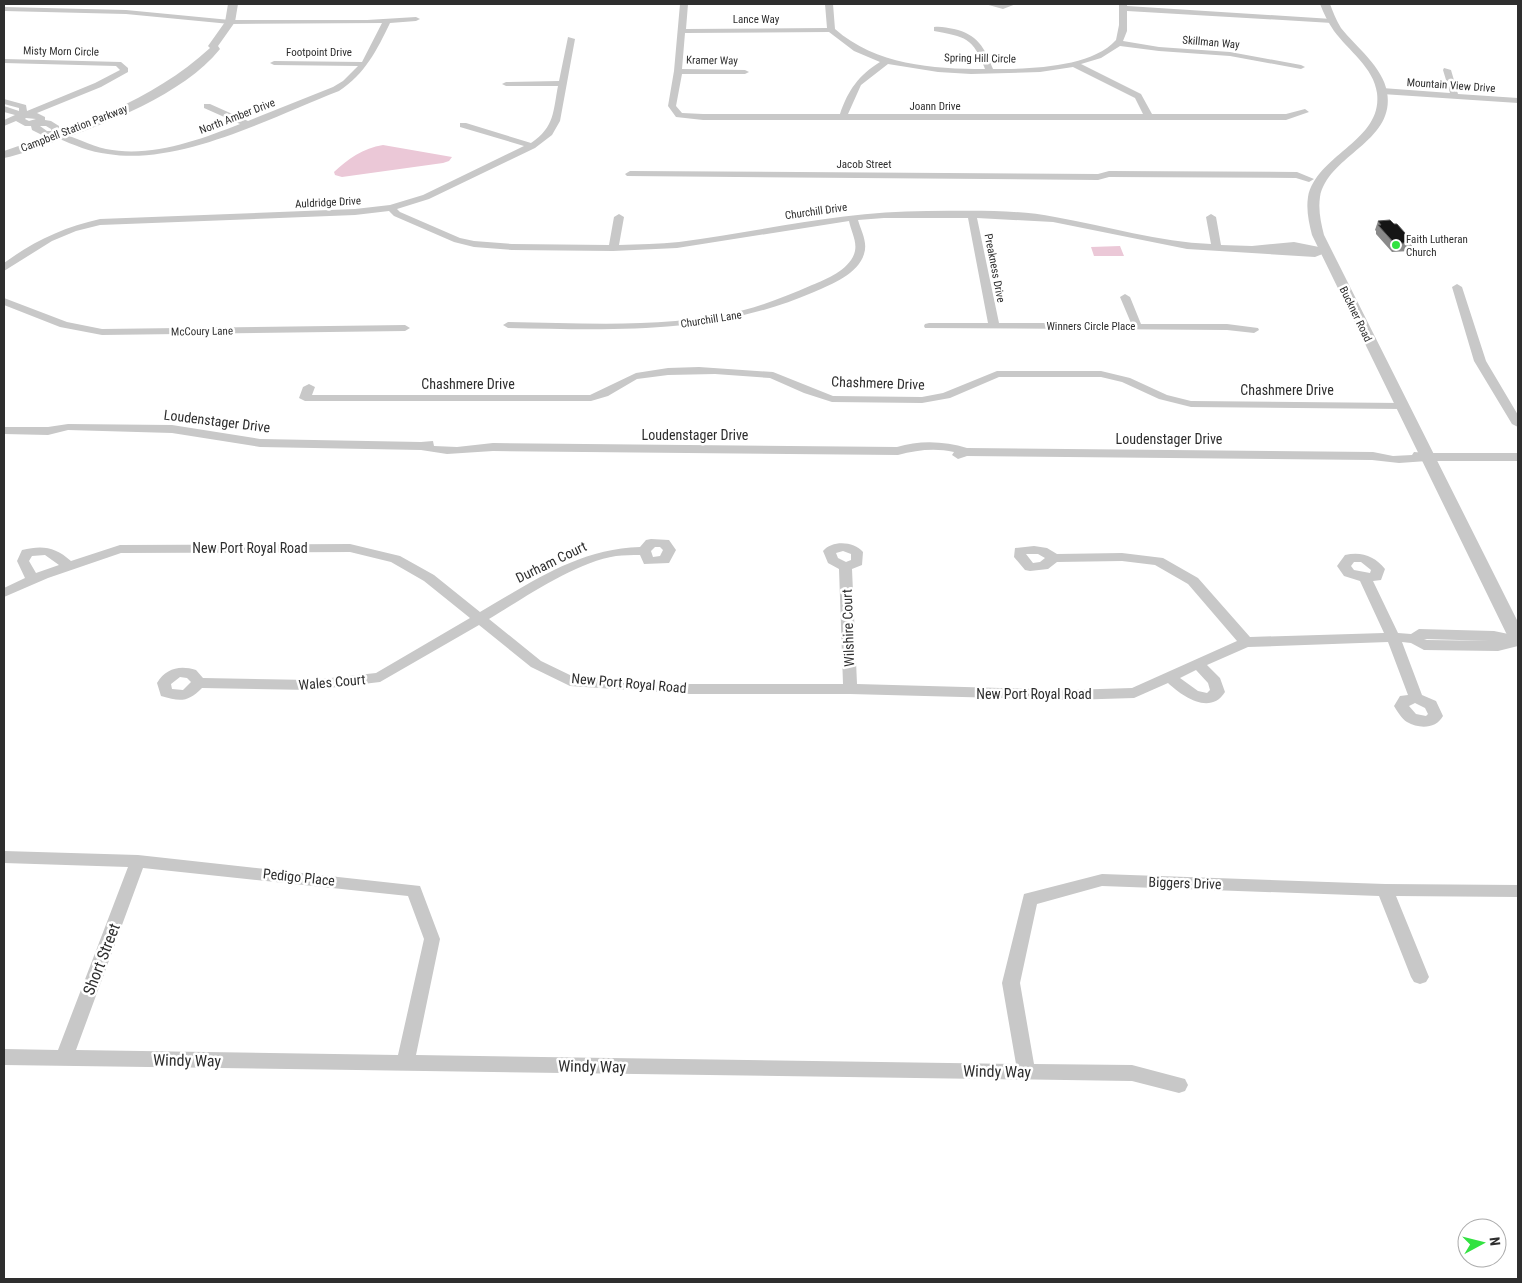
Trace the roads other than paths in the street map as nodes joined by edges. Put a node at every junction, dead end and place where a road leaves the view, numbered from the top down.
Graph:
1 (233, 4) edge
2 (684, 4) edge
3 (829, 4) edge
4 (989, 4) edge
5 (1012, 4) edge
6 (1325, 4) edge
7 (1123, 6) edge
8 (4, 9) edge
9 (416, 19) dead end
10 (1332, 21) junction
11 (230, 22) junction
12 (386, 22) junction
13 (937, 29) dead end
14 (831, 30) junction
15 (682, 31) junction
16 (572, 39) dead end
17 (1118, 43) junction
18 (4, 61) edge
19 (886, 61) junction
20 (274, 63) dead end
21 (364, 64) junction
22 (1076, 65) junction
23 (1301, 67) dead end
24 (989, 70) junction
25 (1447, 70) dead end
26 (678, 71) junction
27 (745, 72) dead end
28 (564, 83) junction
29 (506, 84) dead end
30 (1382, 91) junction
31 (1454, 96) junction
32 (4, 101) edge
33 (1518, 101) edge
34 (207, 106) dead end
35 (4, 109) edge
36 (1305, 112) dead end
37 (23, 116) junction
38 (843, 117) junction
39 (1149, 117) junction
40 (4, 123) edge
41 (247, 124) junction
42 (463, 125) dead end
43 (57, 134) junction
44 (532, 146) junction
45 (4, 149) edge
46 (4, 155) edge
47 (630, 174) dead end
48 (1315, 179) junction
49 (391, 208) junction
50 (972, 215) junction
51 (619, 217) dead end
52 (1211, 217) dead end
53 (853, 218) junction
54 (613, 248) junction
55 (1217, 248) junction
56 (1321, 251) junction
57 (4, 268) edge
58 (1457, 287) dead end
59 (1125, 297) dead end
60 (4, 301) edge
61 (508, 325) dead end
62 (929, 326) dead end
63 (994, 326) junction
64 (1137, 326) junction
65 (405, 328) dead end
66 (1254, 330) dead end
67 (309, 387) dead end
68 (1401, 406) junction
69 (1518, 424) edge
70 (4, 425) edge
71 (68, 427) junction
72 (4, 431) edge
73 (966, 452) joint
74 (1372, 456) joint
75 (1427, 456) junction
76 (1518, 458) edge
77 (644, 551) dead end
78 (1054, 558) dead end
79 (68, 566) junction
80 (845, 567) dead end
81 (1365, 578) dead end
82 (33, 580) junction
83 (4, 593) edge
84 (479, 620) junction
85 (1393, 636) junction
86 (1518, 641) edge
87 (1246, 642) junction
88 (1198, 664) junction
89 (1170, 677) junction
90 (199, 683) dead end
91 (850, 689) junction
92 (1416, 698) dead end
93 (4, 858) edge
94 (138, 861) junction
95 (1385, 890) junction
96 (1518, 891) edge
97 (1420, 977) dead end
98 (4, 1057) edge
99 (64, 1058) junction
100 (405, 1063) junction
101 (1026, 1072) junction
102 (1179, 1085) dead end

1 - 11 street, Campbell Station Parkway
2 - 15 street, Joann Drive
3 - 14 street
4 - 5 street
6 - 10 street
7 - 10 street
7 - 17 street
8 - 11 street
9 - 12 street
10 - 30 street
11 - 12 street
11 - 43 street, Campbell Station Parkway
12 - 21 street, North Amber Drive
13 - 24 street
14 - 15 street, Lance Way
14 - 19 street, Spring Hill Circle
15 - 26 street, Joann Drive
16 - 28 street, Auldridge Drive
17 - 22 street, Spring Hill Circle
17 - 23 street, Skillman Way
18 - 37 street, Misty Morn Circle
19 - 24 street, Spring Hill Circle
19 - 38 street
20 - 21 street, Footpoint Drive
21 - 41 street, North Amber Drive
22 - 24 street, Spring Hill Circle
22 - 39 street
25 - 31 street
26 - 27 street, Kramer Way
26 - 38 street, Joann Drive
28 - 29 street
28 - 44 street, Auldridge Drive
30 - 31 street, Mountain View Drive
30 - 48 street, Buckner Road
31 - 33 street, Mountain View Drive
32 - 37 street
34 - 41 street
35 - 37 street
36 - 39 street, Joann Drive
37 - 40 street, Misty Morn Circle
37 - 43 street, North Amber Drive
38 - 39 street, Joann Drive
41 - 43 street, North Amber Drive
42 - 44 street
43 - 45 street, Campbell Station Parkway
43 - 46 street, Campbell Station Parkway
44 - 49 street, Auldridge Drive
47 - 48 street, Jacob Street
48 - 56 street, Buckner Road
49 - 54 street, Churchill Drive
49 - 57 street, Auldridge Drive
50 - 53 street, Churchill Drive
50 - 55 street, Churchill Drive
50 - 63 street, Preakness Drive
51 - 54 street
52 - 55 street
53 - 54 street, Churchill Drive
53 - 61 street, Churchill Lane
55 - 56 street, Churchill Drive
56 - 68 street, Buckner Road
58 - 69 street
59 - 64 street
60 - 65 street, McCoury Lane
62 - 63 street, Winners Circle Place
63 - 64 street, Winners Circle Place
64 - 66 street, Winners Circle Place
67 - 68 street, Chashmere Drive
68 - 75 street, Buckner Road
70 - 71 street, Loudenstager Drive
71 - 72 street, Loudenstager Drive
71 - 73 street, Loudenstager Drive
73 - 74 street, Loudenstager Drive
74 - 75 street, Loudenstager Drive
75 - 76 street, Loudenstager Drive
75 - 86 street, Buckner Road
77 - 84 street, Durham Court
78 - 87 street
79 - 82 street, New Port Royal Road
79 - 82 street
79 - 84 street, New Port Royal Road
80 - 91 street, Wilshire Court
81 - 85 street
82 - 83 street, New Port Royal Road
84 - 90 street, Wales Court
84 - 91 street, New Port Royal Road
85 - 86 street, New Port Royal Road
85 - 87 street, New Port Royal Road
85 - 92 street
87 - 88 street, New Port Royal Road
88 - 89 street, New Port Royal Road
88 - 89 street
89 - 91 street, New Port Royal Road
93 - 94 street, Pedigo Place
94 - 99 street, Short Street
94 - 100 street, Pedigo Place
95 - 96 street, Biggers Drive
95 - 97 street
95 - 101 street, Biggers Drive
98 - 99 street, Windy Way
99 - 100 street, Windy Way
100 - 101 street, Windy Way
101 - 102 street, Windy Way

